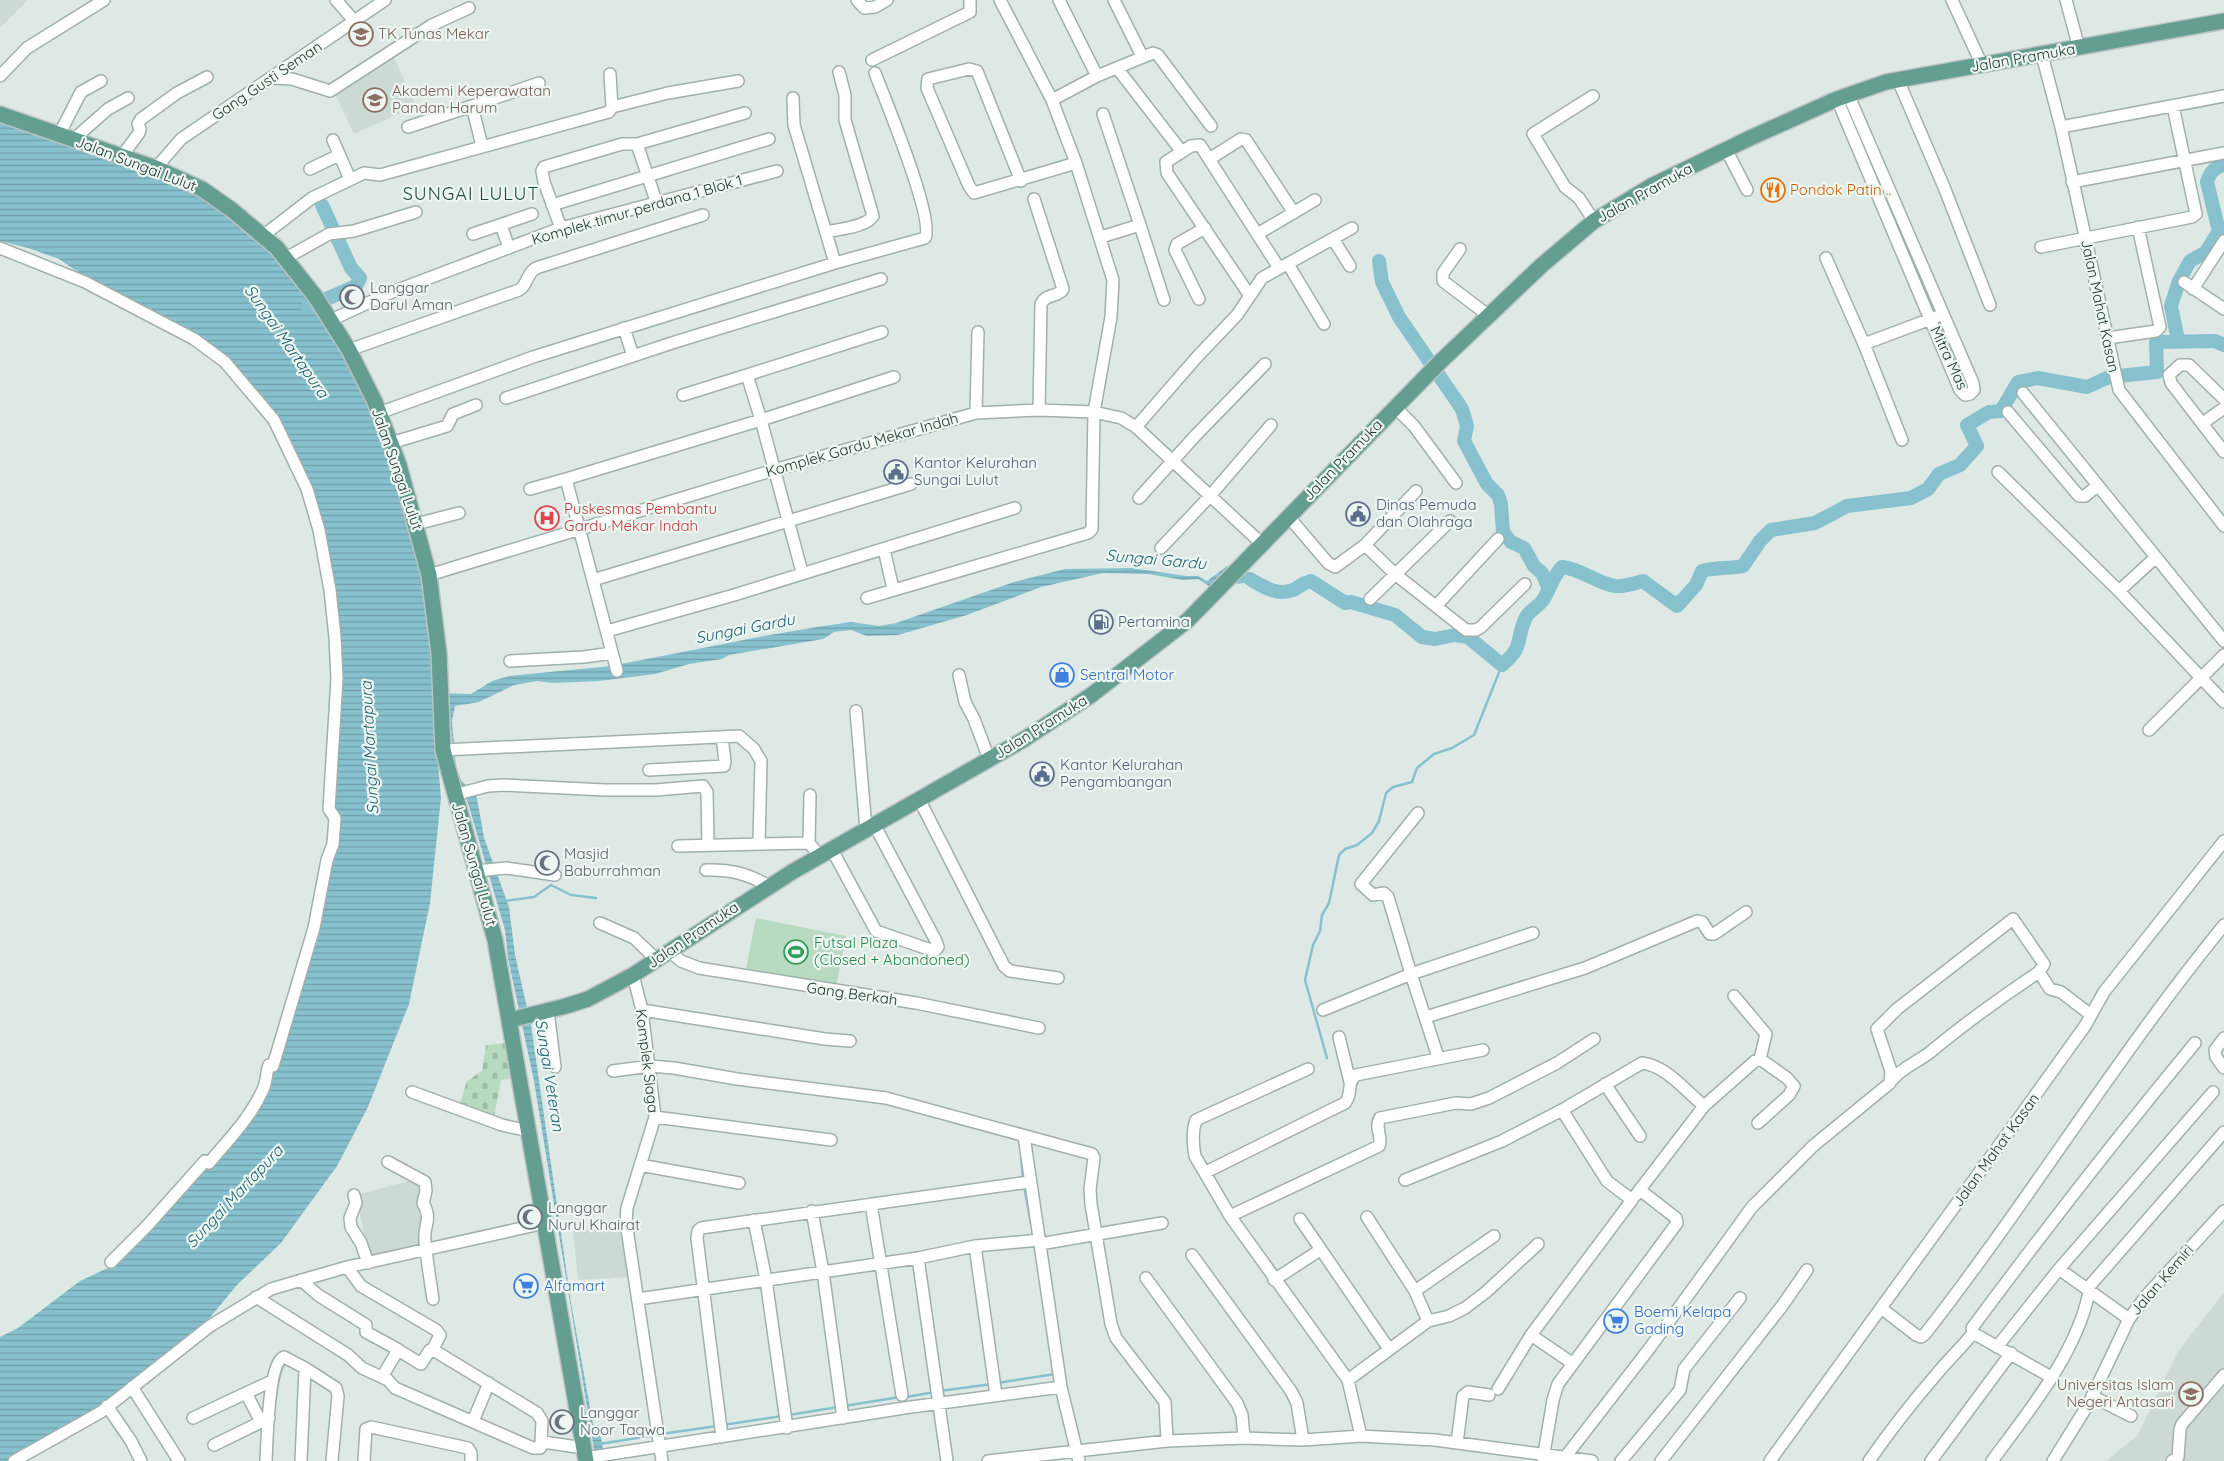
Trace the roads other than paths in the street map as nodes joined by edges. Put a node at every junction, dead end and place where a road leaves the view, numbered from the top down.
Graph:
1 (104, 0) edge
2 (336, 0) edge
3 (385, 0) edge
4 (858, 0) edge
5 (887, 0) edge
6 (970, 0) edge
7 (1000, 0) edge
8 (1059, 0) edge
9 (1114, 0) edge
10 (1952, 0) edge
11 (2066, 0) edge
12 (469, 8) dead end
13 (2224, 21) edge
14 (355, 22) junction
15 (2079, 48) junction
16 (2042, 55) junction
17 (1142, 56) junction
18 (872, 60) dead end
19 (1982, 66) junction
20 (1117, 68) junction
21 (839, 72) dead end
22 (875, 73) dead end
23 (610, 74) dead end
24 (0, 76) edge
25 (1097, 76) junction
26 (207, 77) dead end
27 (273, 78) junction
28 (738, 80) dead end
29 (1898, 80) junction
30 (101, 81) dead end
31 (539, 83) dead end
32 (1592, 96) dead end
33 (1842, 96) junction
34 (2224, 96) edge
35 (128, 98) dead end
36 (793, 98) dead end
37 (1052, 100) junction
38 (472, 106) junction
39 (2173, 106) junction
40 (612, 107) junction
41 (0, 114) edge
42 (745, 114) dead end
43 (1103, 114) dead end
44 (1211, 126) dead end
45 (408, 127) dead end
46 (2061, 127) junction
47 (59, 135) junction
48 (74, 139) junction
49 (769, 139) dead end
50 (333, 140) dead end
51 (637, 144) junction
52 (482, 146) junction
53 (1727, 150) junction
54 (1182, 152) junction
55 (2224, 153) edge
56 (339, 155) junction
57 (122, 156) junction
58 (1211, 158) junction
59 (2185, 160) junction
60 (1076, 163) junction
61 (156, 168) junction
62 (310, 170) dead end
63 (777, 170) dead end
64 (647, 176) junction
65 (350, 179) junction
66 (1021, 181) junction
67 (2072, 182) junction
68 (1747, 190) dead end
69 (1034, 199) dead end
70 (1315, 200) dead end
71 (656, 201) junction
72 (552, 205) junction
73 (416, 212) dead end
74 (1294, 213) junction
75 (532, 214) dead end
76 (703, 215) dead end
77 (1594, 220) junction
78 (501, 225) junction
79 (1140, 225) junction
80 (1899, 227) junction
81 (2138, 227) junction
82 (561, 228) junction
83 (1205, 228) junction
84 (1352, 228) dead end
85 (826, 232) junction
86 (1259, 233) junction
87 (473, 234) dead end
88 (264, 235) junction
89 (1101, 237) junction
90 (2084, 237) junction
91 (1333, 238) junction
92 (2224, 241) edge
93 (2041, 247) dead end
94 (0, 248) edge
95 (509, 248) junction
96 (1460, 249) dead end
97 (286, 258) junction
98 (1826, 258) dead end
99 (835, 263) junction
100 (1283, 266) junction
101 (1350, 266) dead end
102 (882, 279) dead end
103 (1250, 296) junction
104 (1199, 299) dead end
105 (1164, 300) dead end
106 (1990, 305) dead end
107 (323, 308) junction
108 (2224, 309) edge
109 (1489, 316) junction
110 (1943, 316) junction
111 (1930, 319) junction
112 (1324, 324) dead end
113 (624, 328) junction
114 (882, 332) dead end
115 (978, 332) dead end
116 (2108, 338) junction
117 (1864, 344) junction
118 (349, 350) junction
119 (633, 356) junction
120 (1265, 364) dead end
121 (747, 375) junction
122 (894, 377) dead end
123 (2023, 393) dead end
124 (683, 395) dead end
125 (506, 398) dead end
126 (2224, 399) edge
127 (476, 405) dead end
128 (1395, 407) junction
129 (2224, 408) edge
130 (1039, 410) junction
131 (379, 412) junction
132 (1094, 412) junction
133 (2008, 412) dead end
134 (976, 413) junction
135 (761, 420) junction
136 (2203, 424) junction
137 (1271, 425) dead end
138 (1136, 427) junction
139 (1902, 440) dead end
140 (391, 443) junction
141 (2224, 452) edge
142 (1172, 462) junction
143 (774, 470) junction
144 (1998, 472) dead end
145 (566, 479) junction
146 (1456, 483) dead end
147 (910, 484) dead end
148 (2097, 486) junction
149 (530, 489) dead end
150 (1416, 491) dead end
151 (1210, 496) junction
152 (1139, 498) dead end
153 (1015, 508) dead end
154 (459, 513) dead end
155 (1288, 516) junction
156 (788, 522) junction
157 (1450, 522) dead end
158 (416, 524) junction
159 (2224, 526) edge
160 (577, 529) junction
161 (1498, 539) dead end
162 (1261, 543) junction
163 (1365, 545) junction
164 (1161, 548) dead end
165 (884, 549) junction
166 (2156, 558) junction
167 (802, 572) junction
168 (1395, 574) junction
169 (429, 575) junction
170 (593, 580) junction
171 (1525, 584) dead end
172 (893, 589) junction
173 (2119, 591) junction
174 (867, 598) dead end
175 (1370, 599) dead end
176 (1436, 606) junction
177 (607, 631) junction
178 (2224, 641) edge
179 (612, 653) junction
180 (2224, 655) edge
181 (510, 661) dead end
182 (617, 670) dead end
183 (959, 676) dead end
184 (2201, 676) junction
185 (2224, 702) edge
186 (856, 711) dead end
187 (2149, 730) dead end
188 (722, 737) junction
189 (449, 750) junction
190 (989, 759) junction
191 (649, 770) dead end
192 (458, 794) junction
193 (810, 796) dead end
194 (919, 799) junction
195 (1418, 813) dead end
196 (870, 826) junction
197 (2224, 841) edge
198 (759, 843) junction
199 (808, 843) junction
200 (708, 845) junction
201 (678, 846) dead end
202 (825, 852) junction
203 (706, 870) dead end
204 (481, 871) junction
205 (555, 875) dead end
206 (769, 886) junction
207 (1746, 912) dead end
208 (600, 923) dead end
209 (2224, 925) edge
210 (1533, 933) dead end
211 (662, 955) junction
212 (2040, 972) junction
213 (1411, 974) junction
214 (633, 975) junction
215 (1058, 978) dead end
216 (1734, 996) dead end
217 (642, 1010) junction
218 (1323, 1010) dead end
219 (548, 1011) junction
220 (2091, 1016) junction
221 (521, 1017) junction
222 (1426, 1017) junction
223 (1039, 1028) dead end
224 (1338, 1037) dead end
225 (2224, 1038) edge
226 (1594, 1039) dead end
227 (850, 1041) dead end
228 (2195, 1043) dead end
229 (1483, 1050) dead end
230 (1438, 1057) junction
231 (1760, 1059) junction
232 (650, 1066) junction
233 (555, 1067) dead end
234 (2224, 1068) edge
235 (1308, 1069) dead end
236 (613, 1070) dead end
237 (1893, 1075) junction
238 (1350, 1082) junction
239 (1605, 1084) junction
240 (412, 1092) dead end
241 (2213, 1092) dead end
242 (1704, 1106) junction
243 (1562, 1110) junction
244 (655, 1117) junction
245 (1758, 1123) dead end
246 (529, 1131) junction
247 (2224, 1132) edge
248 (1024, 1136) junction
249 (1640, 1136) dead end
250 (831, 1140) dead end
251 (388, 1162) dead end
252 (640, 1165) junction
253 (1206, 1172) junction
254 (1405, 1180) dead end
255 (739, 1183) dead end
256 (1025, 1183) junction
257 (1640, 1190) junction
258 (354, 1195) dead end
259 (1632, 1200) junction
260 (872, 1204) junction
261 (812, 1211) junction
262 (2224, 1211) edge
263 (1230, 1216) junction
264 (1367, 1216) dead end
265 (1300, 1219) dead end
266 (754, 1220) junction
267 (545, 1223) junction
268 (1162, 1223) dead end
269 (1095, 1234) junction
270 (1494, 1236) dead end
271 (1036, 1241) junction
272 (1538, 1244) dead end
273 (975, 1246) junction
274 (426, 1249) junction
275 (1320, 1250) junction
276 (1192, 1255) dead end
277 (918, 1258) junction
278 (111, 1262) dead end
279 (368, 1262) junction
280 (881, 1263) junction
281 (347, 1267) junction
282 (2060, 1269) junction
283 (1807, 1270) dead end
284 (823, 1272) junction
285 (1146, 1278) dead end
286 (301, 1280) junction
287 (766, 1280) junction
288 (1274, 1280) junction
289 (703, 1289) junction
290 (2088, 1290) junction
291 (1415, 1291) junction
292 (256, 1297) junction
293 (1740, 1298) dead end
294 (433, 1299) dead end
295 (638, 1299) junction
296 (1881, 1308) junction
297 (2129, 1319) junction
298 (1428, 1321) junction
299 (1973, 1333) junction
300 (1531, 1335) junction
301 (1997, 1347) junction
302 (434, 1349) junction
303 (1389, 1349) junction
304 (399, 1350) junction
305 (2011, 1353) junction
306 (1572, 1363) junction
307 (305, 1368) junction
308 (2224, 1375) edge
309 (382, 1377) junction
310 (2051, 1377) junction
311 (1348, 1380) junction
312 (272, 1381) junction
313 (489, 1383) junction
314 (132, 1387) junction
315 (995, 1387) junction
316 (1059, 1387) junction
317 (246, 1393) junction
318 (902, 1395) dead end
319 (938, 1395) junction
320 (2092, 1396) junction
321 (107, 1406) junction
322 (842, 1411) junction
323 (2131, 1416) dead end
324 (193, 1418) dead end
325 (786, 1419) junction
326 (265, 1420) junction
327 (473, 1422) junction
328 (721, 1429) junction
329 (1361, 1436) junction
330 (1244, 1438) junction
331 (1303, 1440) junction
332 (1167, 1441) junction
333 (541, 1442) junction
334 (659, 1442) junction
335 (1457, 1443) junction
336 (214, 1444) dead end
337 (1075, 1454) edge
338 (34, 1456) edge
339 (587, 1456) edge
340 (1566, 1456) junction
341 (1543, 1457) edge
342 (2177, 1460) edge
343 (14, 1461) edge
344 (141, 1461) edge
345 (179, 1461) edge
346 (266, 1461) edge
347 (300, 1461) edge
348 (332, 1461) edge
349 (364, 1461) edge
350 (471, 1461) edge
351 (662, 1461) edge
352 (946, 1461) edge
353 (988, 1461) edge
354 (1592, 1461) edge
355 (1621, 1461) edge
356 (1661, 1461) edge
357 (1770, 1461) edge
358 (1869, 1461) edge
359 (1930, 1461) edge
360 (1992, 1461) edge
361 (2053, 1461) edge

1 - 24 street
2 - 14 street
3 - 14 street, Gang Gusti Seman
4 - 5 street
6 - 18 street
7 - 37 street
8 - 25 street
9 - 17 street
10 - 19 street
11 - 15 street
12 - 27 street
13 - 15 main road, Jalan Pramuka
14 - 27 street, Gang Gusti Seman
15 - 16 main road, Jalan Pramuka
16 - 19 main road, Jalan Pramuka
16 - 46 street, Jalan Mahat Kasan
17 - 20 street
17 - 44 street
19 - 29 main road, Jalan Pramuka
20 - 25 street
20 - 54 street
21 - 85 street
22 - 99 street
23 - 40 street
25 - 37 street
26 - 57 street
27 - 61 street, Gang Gusti Seman
28 - 40 street
29 - 33 main road, Jalan Pramuka
29 - 106 street
30 - 47 street
31 - 38 street
32 - 77 street
33 - 53 main road, Jalan Pramuka
33 - 80 street, Mitra Mas
34 - 39 street
35 - 48 street
36 - 85 street
37 - 60 street
38 - 45 street
38 - 52 street
39 - 46 street
39 - 59 street
40 - 52 street
41 - 47 main road, Jalan Sungai Lulut
42 - 51 street
43 - 79 street
46 - 67 street, Jalan Mahat Kasan
47 - 48 main road, Jalan Sungai Lulut
48 - 57 main road, Jalan Sungai Lulut
49 - 64 street
50 - 56 street
51 - 64 street
51 - 72 street
52 - 65 street
53 - 68 street
53 - 77 main road, Jalan Pramuka
54 - 58 street
54 - 83 street
55 - 59 street
56 - 62 street
56 - 65 street
57 - 61 main road, Jalan Sungai Lulut
58 - 74 street
58 - 86 street
59 - 67 street
59 - 81 street
60 - 66 street
60 - 89 street
61 - 88 main road, Jalan Sungai Lulut
63 - 71 street, Komplek timur perdana 1 Blok 1
64 - 71 street
64 - 72 street
65 - 88 street
66 - 66 street
67 - 90 street, Jalan Mahat Kasan
69 - 130 street
70 - 74 street
71 - 82 street, Komplek timur perdana 1 Blok 1
72 - 82 street
73 - 97 street
74 - 86 street
75 - 78 street
76 - 118 street
77 - 109 main road, Jalan Pramuka
78 - 87 street
78 - 95 street
79 - 89 street
79 - 105 street
80 - 110 street, Mitra Mas
80 - 111 street, Mitra Mas
81 - 90 street
81 - 116 street
82 - 95 street, Komplek timur perdana 1 Blok 1
83 - 103 street
83 - 104 street
84 - 91 street
85 - 99 street
86 - 100 street
88 - 97 main road, Jalan Sungai Lulut
89 - 132 street
90 - 93 street
90 - 116 street, Jalan Mahat Kasan
91 - 100 street
91 - 101 street
92 - 108 street
94 - 278 street
95 - 107 street, Komplek timur perdana 1 Blok 1
96 - 109 street
97 - 107 main road, Jalan Sungai Lulut
98 - 117 street
99 - 113 street
100 - 103 street
100 - 112 street
102 - 119 street
103 - 138 street
107 - 118 main road, Jalan Sungai Lulut
109 - 128 main road, Jalan Pramuka
110 - 111 street
110 - 111 street, Mitra Mas
111 - 117 street
113 - 119 street
113 - 131 street
114 - 121 street
115 - 134 street
116 - 159 street, Jalan Mahat Kasan
117 - 139 street
118 - 131 main road, Jalan Sungai Lulut
119 - 125 street
120 - 142 street
121 - 124 street
121 - 135 street
122 - 135 street
123 - 148 street
126 - 136 street
127 - 140 street
128 - 146 street
128 - 155 main road, Jalan Pramuka
129 - 136 street
130 - 132 street, Komplek Gardu Mekar Indah
130 - 134 street, Komplek Gardu Mekar Indah
131 - 140 main road, Jalan Sungai Lulut
132 - 138 street, Komplek Gardu Mekar Indah
132 - 172 street
133 - 148 street
134 - 143 street, Komplek Gardu Mekar Indah
135 - 143 street
135 - 145 street
136 - 141 street
137 - 151 street
138 - 142 street, Komplek Gardu Mekar Indah
140 - 158 main road, Jalan Sungai Lulut
142 - 151 street, Komplek Gardu Mekar Indah
142 - 152 street
143 - 156 street
143 - 160 street, Komplek Gardu Mekar Indah
144 - 173 street
145 - 149 street
145 - 160 street
147 - 156 street
148 - 166 street
150 - 163 street
151 - 162 street, Komplek Gardu Mekar Indah
151 - 164 street
153 - 165 street
154 - 158 street
155 - 162 main road, Jalan Pramuka
155 - 163 street
156 - 167 street
156 - 170 street
157 - 168 street
158 - 169 main road, Jalan Sungai Lulut
160 - 169 street, Komplek Gardu Mekar Indah
160 - 170 street
161 - 176 street
162 - 190 main road, Jalan Pramuka
163 - 168 street
165 - 167 street
165 - 172 street
166 - 173 street
166 - 178 street
167 - 177 street
168 - 175 street
168 - 176 street
169 - 189 main road, Jalan Sungai Lulut
170 - 177 street
171 - 176 street
172 - 174 street
173 - 184 street
177 - 179 street
179 - 181 street
179 - 182 street
180 - 184 street
183 - 190 street
184 - 185 street
184 - 187 street
186 - 196 street
188 - 189 street
188 - 191 street
188 - 198 street
189 - 192 main road, Jalan Sungai Lulut
190 - 194 main road, Jalan Pramuka
192 - 200 street
192 - 204 main road, Jalan Sungai Lulut
193 - 199 street
194 - 196 main road, Jalan Pramuka
194 - 215 street
195 - 213 street
196 - 202 main road, Jalan Pramuka
196 - 202 street
197 - 220 street, Jalan Mahat Kasan
198 - 199 street
198 - 200 street
199 - 202 street
200 - 201 street
202 - 206 main road, Jalan Pramuka
203 - 206 street
204 - 205 street
204 - 221 main road, Jalan Sungai Lulut
206 - 211 main road, Jalan Pramuka
207 - 222 street
208 - 211 street, Gang Berkah
209 - 296 street
210 - 213 street
211 - 214 main road, Jalan Pramuka
211 - 223 street, Gang Berkah
212 - 220 street
212 - 237 street
212 - 237 street
213 - 218 street
213 - 222 street
214 - 217 street, Komplek Siaga
214 - 219 main road, Jalan Pramuka
216 - 231 street
217 - 227 street
217 - 232 street, Komplek Siaga
219 - 221 main road, Jalan Pramuka
219 - 233 street
220 - 296 street, Jalan Mahat Kasan
221 - 246 main road, Jalan Sungai Lulut
222 - 230 street
224 - 238 street
225 - 234 street
226 - 263 street
228 - 299 street
229 - 230 street
230 - 238 street
231 - 242 street
231 - 245 street
232 - 236 street
232 - 244 street, Komplek Siaga
232 - 248 street
235 - 253 street
237 - 340 street
238 - 253 street
239 - 242 street
239 - 243 street
239 - 249 street
240 - 246 street
241 - 282 street
242 - 257 street
243 - 254 street
243 - 259 street
244 - 250 street
244 - 252 street, Komplek Siaga
246 - 267 main road, Jalan Sungai Lulut
247 - 290 street
248 - 256 street
248 - 269 street
251 - 274 street
252 - 255 street
252 - 295 street, Komplek Siaga
253 - 263 street
256 - 260 street
256 - 271 street
257 - 259 street
257 - 306 street
258 - 279 street
259 - 300 street
260 - 261 street
260 - 280 street
261 - 266 street
261 - 284 street
262 - 297 street, Jalan Kemiri
263 - 288 street
264 - 291 street
265 - 275 street
266 - 287 street
266 - 289 street
267 - 274 street
267 - 339 main road, Jalan Sungai Lulut
268 - 269 street
269 - 271 street
269 - 332 street
270 - 291 street
271 - 273 street
271 - 316 street
272 - 298 street
273 - 277 street
273 - 315 street
274 - 279 street
274 - 294 street
275 - 288 street
275 - 303 street
276 - 331 street
277 - 280 street
277 - 319 street
279 - 281 street
280 - 284 street
280 - 318 street
281 - 286 street
281 - 302 street
282 - 290 street
282 - 301 street
283 - 356 street
284 - 287 street
284 - 322 street
285 - 330 street
286 - 292 street
286 - 304 street
287 - 289 street
287 - 325 street
288 - 311 street
289 - 295 street
289 - 328 street
290 - 297 street
290 - 310 street
291 - 298 street
292 - 309 street
292 - 314 street
293 - 355 street
295 - 334 street, Komplek Siaga
296 - 357 street, Jalan Mahat Kasan
297 - 320 street, Jalan Kemiri
298 - 303 street
299 - 301 street
299 - 358 street
300 - 306 street
300 - 335 street
301 - 305 street
302 - 304 street
302 - 313 street
303 - 311 street
304 - 309 street
305 - 310 street
305 - 359 street
306 - 341 street
307 - 312 street
307 - 347 street
307 - 348 street
308 - 342 street
309 - 327 street
310 - 360 street
311 - 329 street
312 - 317 street
312 - 326 street
313 - 327 street
313 - 333 street
314 - 321 street
314 - 345 street
315 - 316 street
315 - 319 street
316 - 337 street
317 - 324 street
317 - 326 street
319 - 322 street
319 - 352 street
320 - 323 street
320 - 361 street, Jalan Kemiri
321 - 338 street
321 - 344 street
322 - 325 street
325 - 328 street
326 - 336 street
326 - 346 street
327 - 333 street
328 - 334 street
329 - 331 street
329 - 335 street
330 - 331 street
330 - 332 street
332 - 337 street
333 - 339 street
334 - 339 street
334 - 351 street, Komplek Siaga
335 - 341 street
337 - 353 street
338 - 343 street
340 - 341 street
340 - 354 street
349 - 350 street

